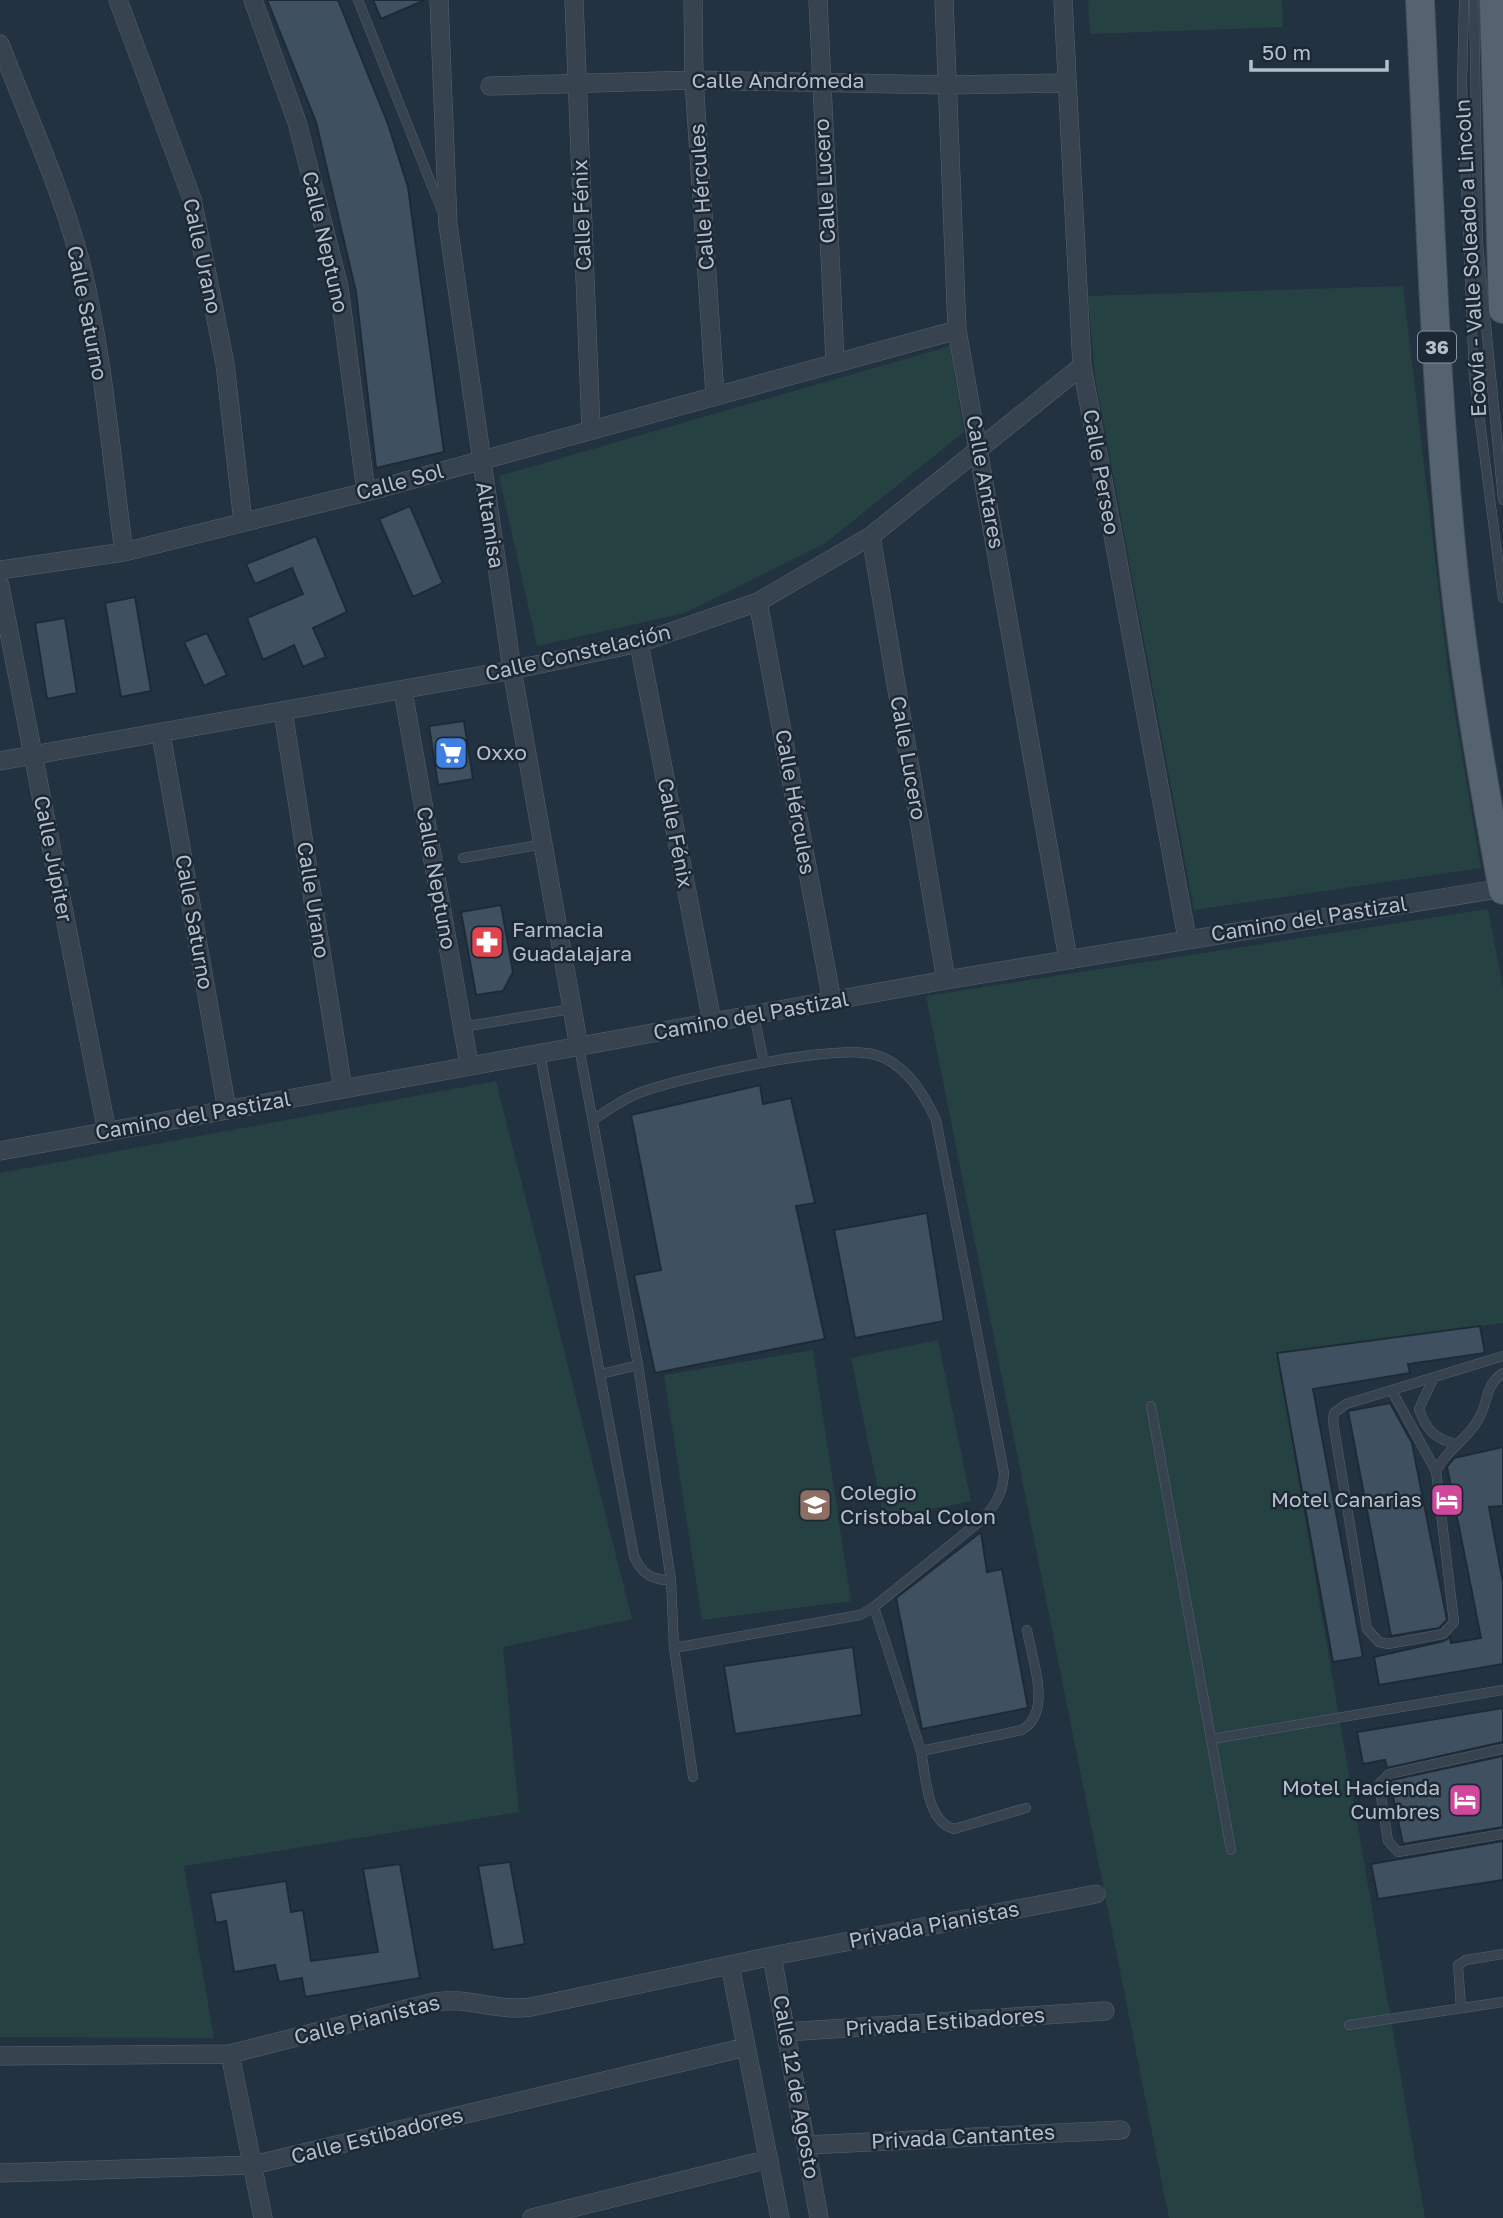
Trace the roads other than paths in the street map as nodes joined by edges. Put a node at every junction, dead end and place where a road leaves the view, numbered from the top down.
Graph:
1 (118, 0) edge
2 (253, 0) edge
3 (358, 0) edge
4 (439, 0) edge
5 (574, 0) edge
6 (694, 0) edge
7 (818, 0) edge
8 (944, 0) edge
9 (1063, 0) edge
10 (1420, 0) edge
11 (1464, 0) edge
12 (1474, 0) edge
13 (1494, 0) edge
14 (0, 44) edge
15 (694, 80) junction
16 (820, 81) junction
17 (1065, 83) junction
18 (576, 84) junction
19 (947, 85) junction
20 (490, 86) dead end
21 (448, 225) junction
22 (1503, 309) edge
23 (957, 330) junction
24 (835, 361) junction
25 (1082, 366) junction
26 (715, 395) junction
27 (591, 429) junction
28 (979, 448) junction
29 (480, 461) junction
30 (366, 492) junction
31 (1503, 500) edge
32 (243, 523) junction
33 (871, 536) junction
34 (124, 552) junction
35 (0, 570) edge
36 (0, 586) edge
37 (1503, 598) edge
38 (758, 602) junction
39 (639, 643) junction
40 (512, 670) junction
41 (404, 691) junction
42 (283, 712) junction
43 (161, 734) junction
44 (32, 755) junction
45 (0, 761) edge
46 (544, 844) junction
47 (463, 858) dead end
48 (1503, 889) edge
49 (1187, 938) junction
50 (1068, 959) junction
51 (946, 980) junction
52 (832, 1001) junction
53 (571, 1009) junction
54 (754, 1014) junction
55 (712, 1022) junction
56 (462, 1027) junction
57 (579, 1047) junction
58 (540, 1054) junction
59 (764, 1063) junction
60 (469, 1065) junction
61 (343, 1089) junction
62 (228, 1110) junction
63 (593, 1120) junction
64 (107, 1132) junction
65 (0, 1151) edge
66 (1503, 1356) edge
67 (638, 1366) junction
68 (1503, 1373) edge
69 (601, 1374) junction
70 (1433, 1379) junction
71 (1392, 1391) junction
72 (1152, 1406) dead end
73 (1456, 1444) junction
74 (1436, 1471) junction
75 (671, 1580) junction
76 (874, 1607) junction
77 (1027, 1630) dead end
78 (674, 1648) junction
79 (1503, 1690) edge
80 (1212, 1739) junction
81 (1503, 1749) edge
82 (921, 1751) junction
83 (693, 1777) dead end
84 (1026, 1808) dead end
85 (1503, 1834) edge
86 (1231, 1850) dead end
87 (1096, 1894) dead end
88 (1503, 1954) edge
89 (772, 1956) junction
90 (730, 1965) junction
91 (1503, 2002) edge
92 (1461, 2008) junction
93 (1105, 2011) dead end
94 (1349, 2025) dead end
95 (786, 2032) junction
96 (746, 2047) junction
97 (230, 2054) junction
98 (0, 2056) edge
99 (1121, 2130) dead end
100 (806, 2145) junction
101 (769, 2159) junction
102 (253, 2165) junction
103 (0, 2173) edge
104 (263, 2218) edge
105 (532, 2218) edge
106 (780, 2218) edge
107 (819, 2218) edge

1 - 32 street, Calle Urano
2 - 30 street, Calle Neptuno
3 - 21 lane
4 - 21 street, Altamisa
5 - 18 street, Calle Fénix
6 - 15 street, Calle Hércules
7 - 16 street, Calle Lucero
8 - 19 street, Calle Antares
9 - 17 street, Calle Perseo
10 - 48 main road, 36
11 - 37 lane, Ecovía - Valle Soleado a Lincoln
12 - 31 lane
13 - 22 main road
14 - 34 street, Calle Saturno
15 - 16 street, Calle Andrómeda
15 - 18 street, Calle Andrómeda
15 - 26 street, Calle Hércules
16 - 19 street, Calle Andrómeda
16 - 24 street, Calle Lucero
17 - 19 street, Calle Andrómeda
17 - 25 street, Calle Perseo
18 - 20 street, Calle Andrómeda
18 - 27 street, Calle Fénix
19 - 23 street, Calle Antares
21 - 29 street, Altamisa
23 - 24 street, Calle Sol
23 - 28 street, Calle Antares
24 - 26 street, Calle Sol
25 - 28 street, Calle Constelación
25 - 49 street, Calle Perseo
26 - 27 street, Calle Sol
27 - 29 street, Calle Sol
28 - 33 street, Calle Constelación
28 - 50 street, Calle Antares
29 - 30 street, Calle Sol
29 - 40 street, Altamisa
30 - 32 street, Calle Sol
32 - 34 street, Calle Sol
33 - 38 street, Calle Constelación
33 - 51 street, Calle Lucero
34 - 35 street, Calle Sol
36 - 44 street, Calle Júpiter
38 - 39 street, Calle Constelación
38 - 52 street, Calle Hércules
39 - 40 street, Calle Constelación
39 - 55 street, Calle Fénix
40 - 41 street, Calle Constelación
40 - 46 street, Altamisa
41 - 42 street, Calle Constelación
41 - 56 street, Calle Neptuno
42 - 43 street, Calle Constelación
42 - 61 street, Calle Urano
43 - 44 street, Calle Constelación
43 - 62 street, Calle Saturno
44 - 45 street, Calle Constelación
44 - 64 street, Calle Júpiter
46 - 47 lane
46 - 53 street, Altamisa
48 - 49 street, Camino del Pastizal
49 - 50 street, Camino del Pastizal
50 - 51 street, Camino del Pastizal
51 - 52 street, Camino del Pastizal
52 - 54 street, Camino del Pastizal
53 - 56 lane
53 - 57 street, Altamisa
54 - 55 street, Camino del Pastizal
54 - 59 lane
55 - 57 street, Camino del Pastizal
56 - 60 street, Calle Neptuno
57 - 58 street, Camino del Pastizal
57 - 63 lane
58 - 60 street, Camino del Pastizal
58 - 69 lane
59 - 63 lane
59 - 76 lane
60 - 61 street, Camino del Pastizal
61 - 62 street, Camino del Pastizal
62 - 64 street, Camino del Pastizal
63 - 67 lane
64 - 65 street, Camino del Pastizal
66 - 70 lane
67 - 69 lane
67 - 75 lane
68 - 73 lane
69 - 75 lane
70 - 71 lane
70 - 73 lane
71 - 74 lane
71 - 74 lane
72 - 80 lane
73 - 74 lane
75 - 78 lane
76 - 78 lane
76 - 82 lane
77 - 82 lane
78 - 83 lane
79 - 80 lane
80 - 86 lane
81 - 85 lane
82 - 84 lane
87 - 89 street, Privada Pianistas
88 - 92 lane
89 - 90 street, Calle Pianistas
89 - 95 street, Calle 12 de Agosto
90 - 96 street, Calle 12 de Agosto
90 - 97 street, Calle Pianistas
91 - 92 lane
92 - 94 lane
93 - 95 street, Privada Estibadores
95 - 100 street, Calle 12 de Agosto
96 - 101 street, Calle 12 de Agosto
96 - 102 street, Calle Estibadores
97 - 98 street, Calle Pianistas
97 - 102 street
99 - 100 street, Privada Cantantes
100 - 107 street, Calle 12 de Agosto
101 - 105 street
101 - 106 street, Calle 12 de Agosto
102 - 103 street, Calle Estibadores
102 - 104 street

